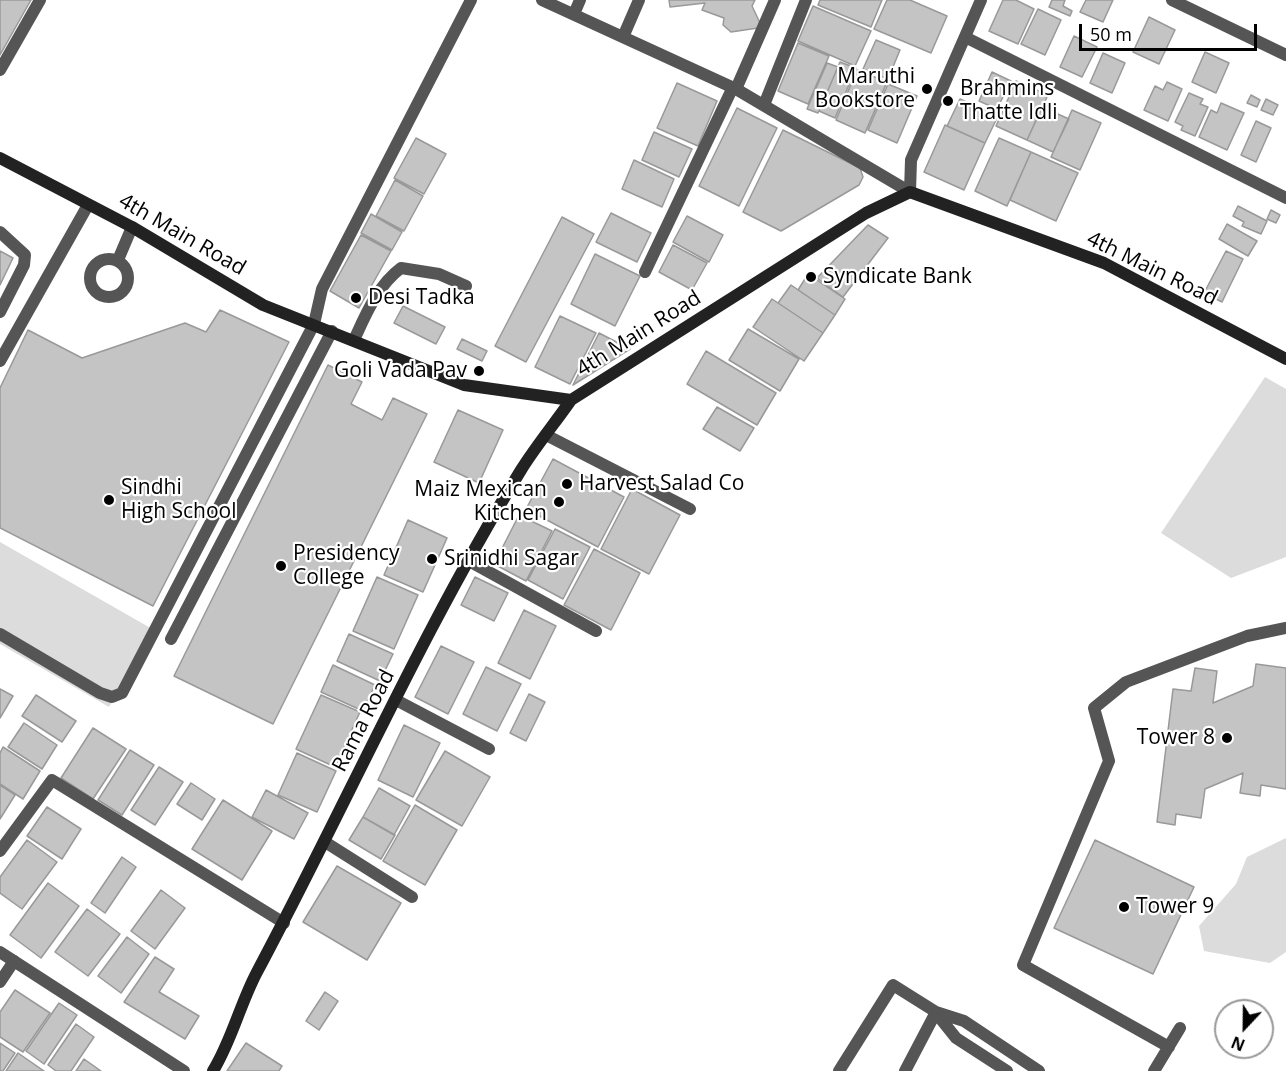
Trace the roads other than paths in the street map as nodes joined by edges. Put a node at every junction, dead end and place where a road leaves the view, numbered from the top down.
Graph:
1 (40, 0) edge
2 (471, 0) edge
3 (542, 0) edge
4 (580, 0) edge
5 (639, 0) edge
6 (775, 0) edge
7 (806, 0) edge
8 (981, 0) edge
9 (1172, 0) edge
10 (574, 14) junction
11 (623, 37) junction
12 (966, 37) junction
13 (1286, 55) edge
14 (0, 70) edge
15 (734, 88) junction
16 (764, 105) junction
17 (0, 158) edge
18 (910, 192) junction
19 (1286, 198) edge
20 (88, 205) junction
21 (132, 227) junction
22 (0, 232) edge
23 (118, 260) dead end
24 (645, 272) dead end
25 (466, 286) dead end
26 (0, 312) edge
27 (314, 324) junction
28 (332, 331) junction
29 (354, 340) junction
30 (1286, 359) edge
31 (0, 361) edge
32 (571, 400) junction
33 (546, 435) junction
34 (690, 509) dead end
35 (469, 561) junction
36 (1286, 628) edge
37 (596, 631) dead end
38 (0, 634) edge
39 (171, 639) dead end
40 (396, 700) junction
41 (489, 749) dead end
42 (325, 842) junction
43 (0, 851) edge
44 (412, 897) dead end
45 (284, 923) junction
46 (0, 952) edge
47 (14, 961) junction
48 (0, 982) edge
49 (936, 1012) junction
50 (1180, 1028) dead end
51 (1169, 1047) junction
52 (184, 1071) edge
53 (213, 1071) edge
54 (839, 1071) edge
55 (905, 1071) edge
56 (1007, 1071) edge
57 (1039, 1071) edge
58 (1154, 1071) edge

1 - 14 street
2 - 27 street
3 - 10 street
4 - 10 street
5 - 11 street
6 - 15 street
7 - 16 street
8 - 12 street
9 - 13 street
10 - 11 street
11 - 15 street
12 - 18 street
12 - 19 street
15 - 16 street
15 - 24 street
16 - 18 street
17 - 20 street, 4th Main Road
18 - 30 street, 4th Main Road
18 - 32 street, 4th Main Road
20 - 21 street, 4th Main Road
20 - 31 street
21 - 23 street
21 - 27 street, 4th Main Road
22 - 26 street
25 - 29 street
27 - 28 street, 4th Main Road
27 - 38 street
28 - 29 street, 4th Main Road
28 - 39 street
29 - 32 street, 4th Main Road
32 - 33 street, Rama Road
33 - 34 street
33 - 35 street, Rama Road
35 - 37 street
35 - 40 street, Rama Road
36 - 51 street
40 - 41 street
40 - 42 street, Rama Road
42 - 44 street
42 - 45 street, Rama Road
43 - 45 street
45 - 53 street, Rama Road
46 - 47 street
47 - 48 street
47 - 52 street
49 - 54 street
49 - 55 street
49 - 56 street
49 - 57 street
50 - 51 street
51 - 58 street

